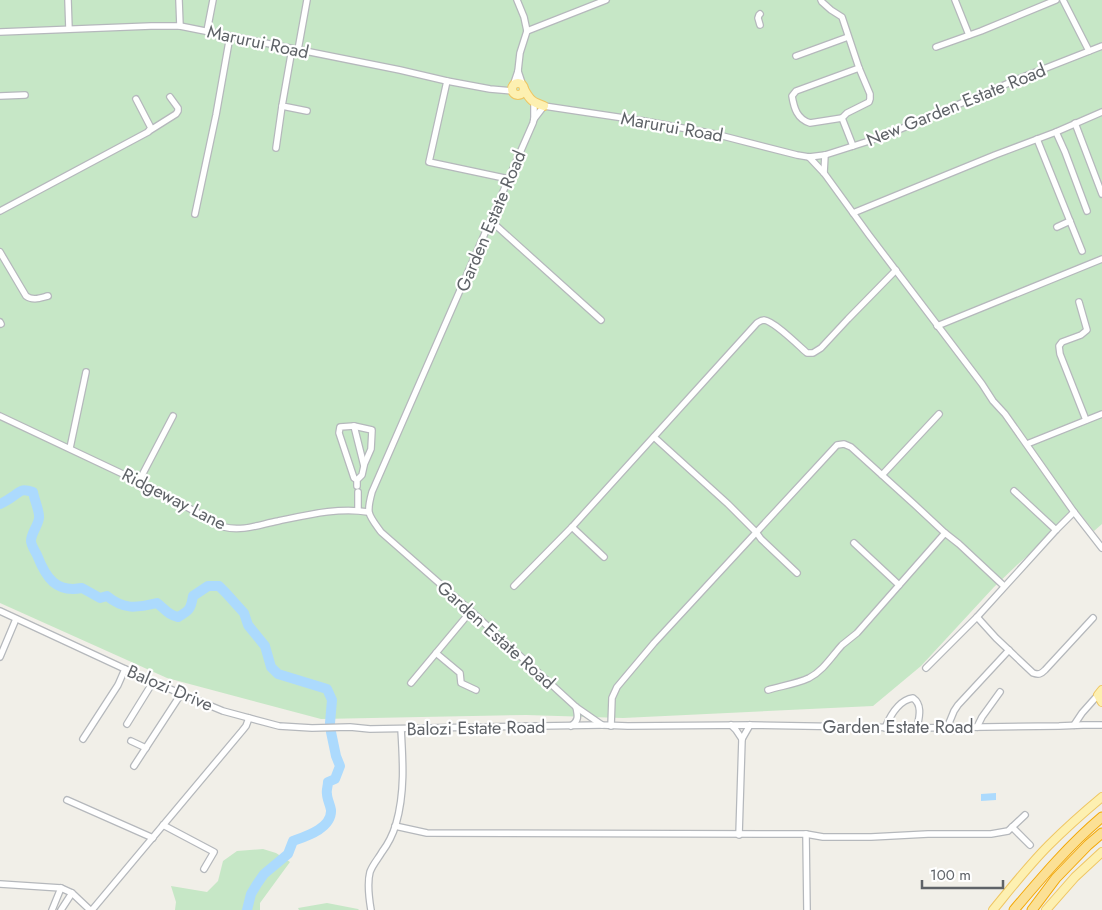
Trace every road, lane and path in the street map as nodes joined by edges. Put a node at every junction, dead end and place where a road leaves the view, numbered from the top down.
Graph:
1 (68, 0) edge
2 (179, 0) edge
3 (213, 0) edge
4 (307, 0) edge
5 (518, 0) edge
6 (606, 0) edge
7 (821, 0) edge
8 (955, 0) edge
9 (1056, 0) edge
10 (1063, 0) edge
11 (760, 14) dead end
12 (760, 25) dead end
13 (180, 26) junction
14 (69, 29) junction
15 (207, 31) junction
16 (527, 31) junction
17 (0, 32) edge
18 (969, 35) junction
19 (230, 36) junction
20 (848, 37) junction
21 (1102, 46) edge
22 (936, 47) dead end
23 (295, 49) junction
24 (1089, 51) junction
25 (796, 56) dead end
26 (859, 68) junction
27 (518, 71) junction
28 (447, 81) junction
29 (524, 87) junction
30 (515, 90) junction
31 (25, 95) dead end
32 (0, 96) edge
33 (170, 97) dead end
34 (136, 99) dead end
35 (532, 101) junction
36 (282, 106) junction
37 (544, 106) junction
38 (307, 112) dead end
39 (1102, 112) edge
40 (842, 118) junction
41 (534, 119) junction
42 (1075, 123) junction
43 (149, 131) junction
44 (1056, 132) junction
45 (1037, 139) junction
46 (853, 146) junction
47 (276, 148) dead end
48 (825, 155) junction
49 (809, 157) junction
50 (824, 173) junction
51 (509, 179) junction
52 (1102, 194) edge
53 (0, 211) edge
54 (1087, 211) dead end
55 (853, 213) junction
56 (195, 214) dead end
57 (491, 221) junction
58 (1070, 222) junction
59 (1057, 227) dead end
60 (1082, 251) dead end
61 (0, 252) edge
62 (1102, 259) edge
63 (896, 270) junction
64 (48, 296) dead end
65 (1079, 302) dead end
66 (601, 320) dead end
67 (937, 326) junction
68 (86, 372) dead end
69 (939, 414) dead end
70 (1102, 414) edge
71 (0, 416) edge
72 (173, 416) dead end
73 (1086, 420) junction
74 (354, 426) junction
75 (654, 437) junction
76 (1027, 444) junction
77 (70, 448) junction
78 (364, 466) junction
79 (882, 475) junction
80 (139, 481) junction
81 (357, 486) junction
82 (1014, 491) dead end
83 (358, 510) junction
84 (368, 512) junction
85 (1074, 512) junction
86 (572, 527) junction
87 (1056, 530) junction
88 (756, 532) junction
89 (944, 533) junction
90 (854, 543) dead end
91 (1102, 548) edge
92 (604, 557) dead end
93 (796, 573) dead end
94 (899, 585) junction
95 (514, 586) dead end
96 (1004, 586) junction
97 (0, 611) edge
98 (471, 611) junction
99 (977, 617) junction
100 (1093, 618) dead end
101 (16, 619) junction
102 (1009, 650) junction
103 (436, 653) junction
104 (0, 657) edge
105 (926, 668) dead end
106 (126, 669) junction
107 (153, 682) junction
108 (410, 683) dead end
109 (476, 690) dead end
110 (768, 690) dead end
111 (1000, 692) dead end
112 (1100, 692) edge
113 (181, 694) junction
114 (1102, 702) edge
115 (576, 707) junction
116 (249, 718) junction
117 (127, 724) dead end
118 (602, 725) junction
119 (731, 725) junction
120 (750, 725) junction
121 (1074, 725) junction
122 (1102, 725) edge
123 (571, 726) junction
124 (611, 726) junction
125 (350, 728) joint
126 (885, 728) junction
127 (917, 728) junction
128 (947, 728) junction
129 (976, 728) junction
130 (401, 729) junction
131 (83, 739) dead end
132 (742, 739) junction
133 (131, 741) dead end
134 (146, 748) junction
135 (134, 766) dead end
136 (1102, 797) edge
137 (68, 800) dead end
138 (1025, 815) dead end
139 (1102, 817) edge
140 (163, 826) junction
141 (395, 826) junction
142 (1012, 827) junction
143 (1102, 833) edge
144 (806, 834) junction
145 (739, 835) junction
146 (153, 838) junction
147 (1030, 845) dead end
148 (1102, 852) edge
149 (204, 869) dead end
150 (0, 884) edge
151 (61, 888) junction
152 (72, 893) junction
153 (52, 910) edge
154 (62, 910) edge
155 (91, 910) edge
156 (371, 910) edge
157 (807, 910) edge
158 (993, 910) edge
159 (1014, 910) edge
160 (1032, 910) edge
161 (1046, 910) edge

1 - 14 street
2 - 13 street
3 - 15 street
4 - 23 street
5 - 16 street
6 - 16 street
7 - 20 street
8 - 18 street
9 - 18 street
10 - 24 street
11 - 12 street
13 - 14 street, Marurui Road
13 - 15 street, Marurui Road
14 - 17 street, Marurui Road
15 - 19 street, Marurui Road
16 - 27 street, Garden Estate Road
18 - 22 street
19 - 23 street, Marurui Road
19 - 56 street
20 - 25 street
20 - 26 street
21 - 24 street, New Garden Estate Road
23 - 28 street, Marurui Road
23 - 36 street
24 - 46 street, New Garden Estate Road
26 - 40 street
26 - 40 street
27 - 29 street, Garden Estate Road
27 - 30 street
28 - 30 street, Marurui Road
28 - 51 street
29 - 30 main road
29 - 35 main road, Garden Estate Road
30 - 35 main road, Marurui Road
31 - 32 street
33 - 43 street
34 - 43 street
35 - 37 main road, Marurui Road
35 - 41 street, Garden Estate Road
36 - 38 street
36 - 47 street
37 - 41 street
37 - 49 street, Marurui Road
39 - 42 street
40 - 46 street
41 - 51 street, Garden Estate Road
42 - 44 street
42 - 52 street
43 - 53 street
44 - 45 street
44 - 54 street
45 - 55 street
45 - 58 street
46 - 48 street, New Garden Estate Road
48 - 49 street, New Garden Estate Road
48 - 50 street
49 - 50 street
50 - 55 street
51 - 57 street, Garden Estate Road
55 - 63 street
57 - 66 street
57 - 84 street, Garden Estate Road
58 - 59 street
58 - 60 street
61 - 64 street
62 - 67 street
63 - 67 street
63 - 75 street
65 - 73 street
67 - 76 street
68 - 77 street
69 - 79 street
70 - 73 street
71 - 77 street, Ridgeway Lane
72 - 80 street
73 - 76 street
74 - 78 street
74 - 78 street
74 - 81 street
75 - 86 street
75 - 88 street
76 - 85 street
77 - 80 street, Ridgeway Lane
78 - 81 street
79 - 88 street
79 - 89 street
80 - 83 street, Ridgeway Lane
81 - 83 street
82 - 87 street
83 - 84 street, Ridgeway Lane
84 - 98 street, Garden Estate Road
85 - 87 street
85 - 91 street
86 - 92 street
86 - 95 street
87 - 96 street
88 - 93 street
88 - 124 street
89 - 94 street
89 - 96 street
90 - 94 street
94 - 110 street
96 - 99 street
97 - 101 street, Balozi Drive
98 - 103 street
98 - 115 street, Garden Estate Road
99 - 102 street
99 - 105 street
100 - 102 street
101 - 104 street
101 - 106 street, Balozi Drive
102 - 128 street
103 - 108 street
103 - 109 street
106 - 107 street, Balozi Drive
106 - 131 street
107 - 113 street, Balozi Drive
107 - 117 street
111 - 129 street
112 - 114 main road
112 - 121 street
113 - 116 street, Balozi Drive
113 - 134 street
115 - 118 street, Garden Estate Road
115 - 123 street
116 - 125 street, Balozi Drive
116 - 140 street
118 - 123 street, Balozi Estate Road
118 - 124 street, Garden Estate Road
119 - 120 street, Garden Estate Road
119 - 124 street, Garden Estate Road
119 - 132 street
120 - 126 street, Garden Estate Road
120 - 132 street
121 - 122 street, Garden Estate Road
121 - 129 street, Garden Estate Road
123 - 130 street, Balozi Estate Road
125 - 130 street, Balozi Estate Road
126 - 127 street, Garden Estate Road
126 - 127 street
127 - 128 street, Garden Estate Road
128 - 129 street, Garden Estate Road
130 - 141 street
132 - 145 street
133 - 134 street
134 - 135 street
136 - 158 main road
137 - 146 street
138 - 142 street
139 - 159 highway
140 - 146 street
140 - 149 street
141 - 145 street
141 - 156 street
142 - 144 street
142 - 147 street
143 - 160 highway
144 - 145 street
144 - 157 street
146 - 155 street
148 - 161 main road
150 - 151 street
151 - 152 street
151 - 153 street
152 - 154 street
152 - 155 street

